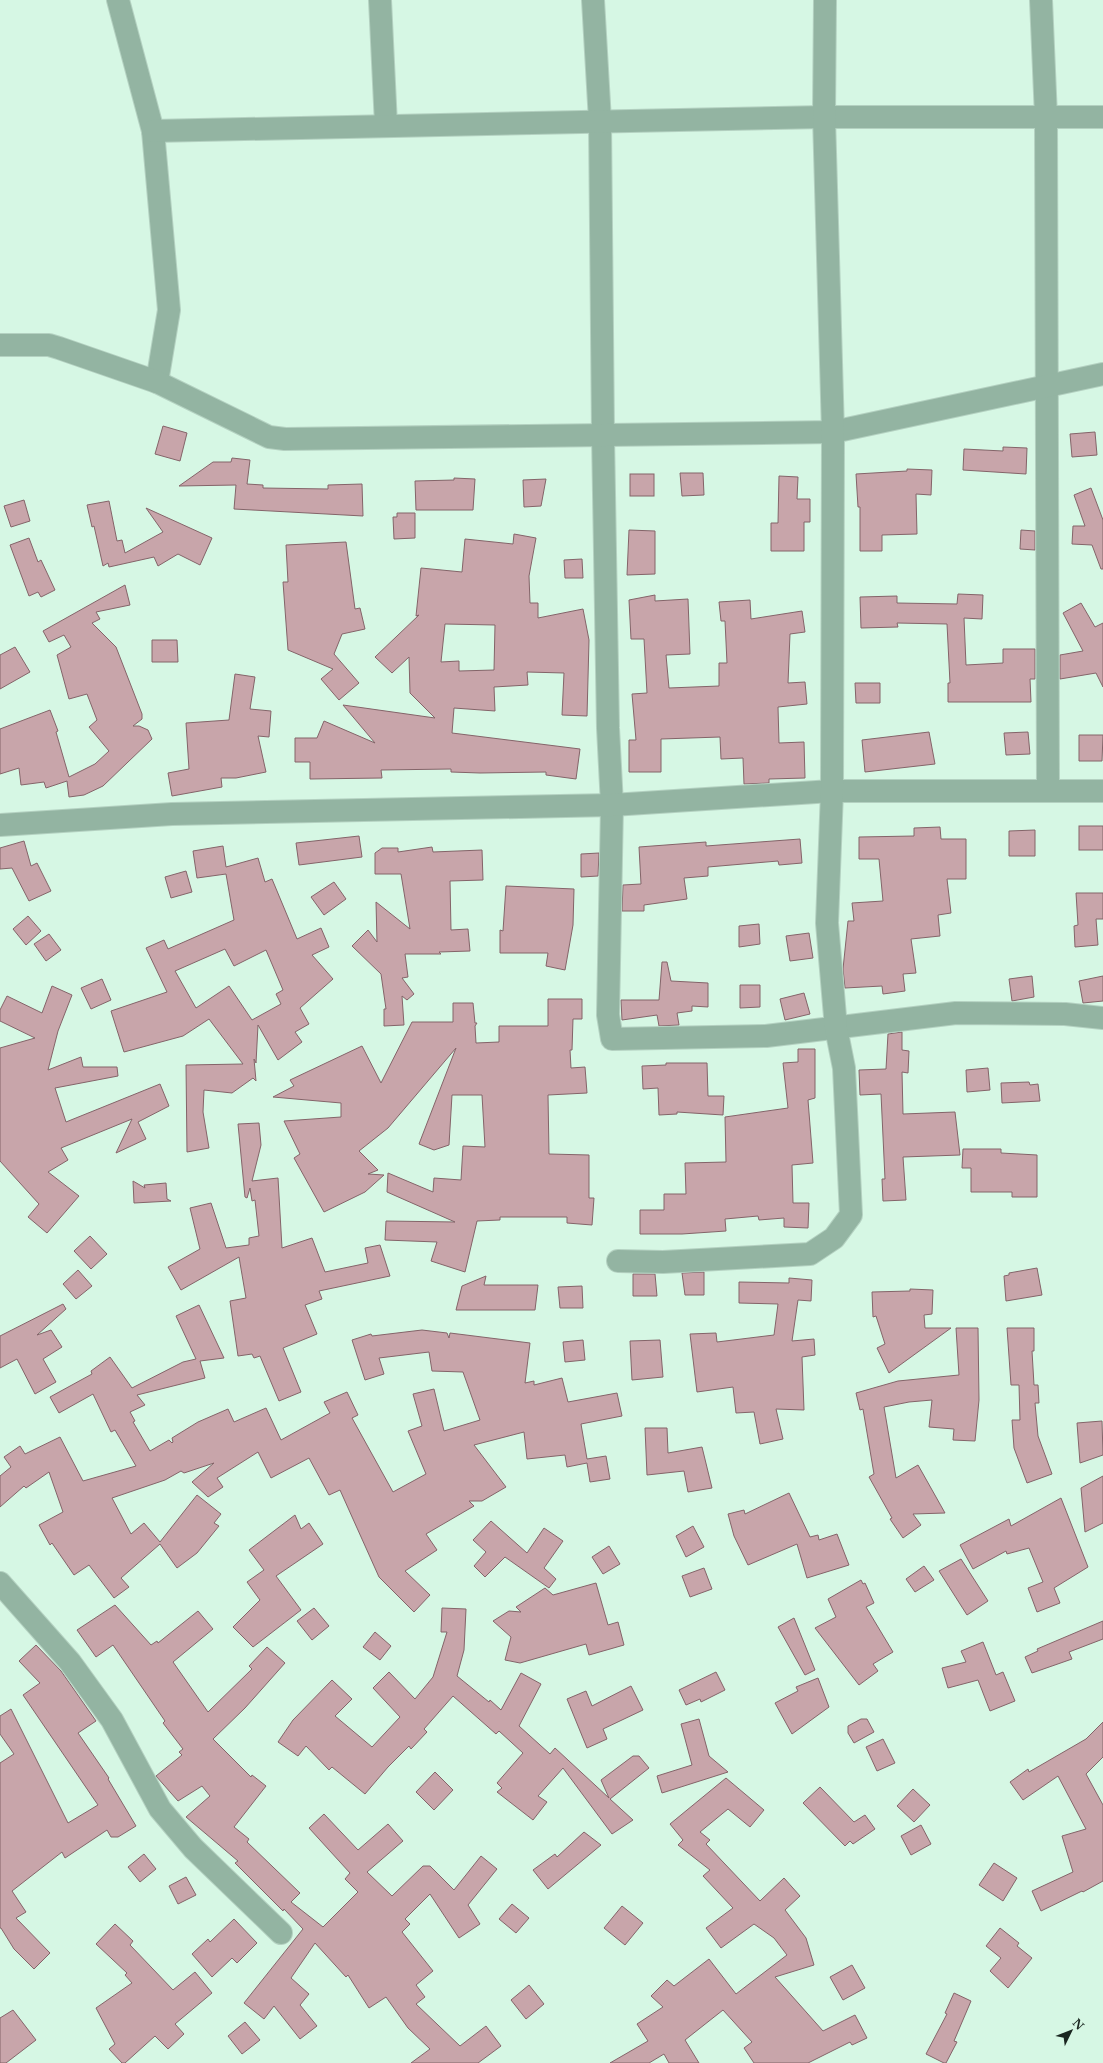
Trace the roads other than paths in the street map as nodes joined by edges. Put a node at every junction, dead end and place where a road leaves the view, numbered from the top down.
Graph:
1 (118, 0) edge
2 (380, 0) edge
3 (593, 0) edge
4 (825, 0) edge
5 (1041, 0) edge
6 (824, 117) junction
7 (1046, 117) junction
8 (1103, 117) edge
9 (600, 121) junction
10 (386, 125) junction
11 (153, 131) junction
12 (0, 345) edge
13 (1103, 374) edge
14 (157, 382) junction
15 (1047, 387) junction
16 (833, 432) junction
17 (603, 435) junction
18 (1048, 790) junction
19 (832, 791) junction
20 (1103, 791) edge
21 (612, 805) junction
22 (0, 825) edge
23 (1103, 1018) edge
24 (836, 1028) junction
25 (618, 1261) dead end
26 (0, 1583) edge
27 (280, 1933) dead end

1 - 11 street
2 - 10 street
3 - 9 street
4 - 6 street
5 - 7 street
6 - 7 street
6 - 9 street
6 - 16 street
7 - 8 street
7 - 15 street
9 - 10 street
9 - 17 street
10 - 11 street
11 - 14 street
12 - 14 street
13 - 15 street
14 - 17 street
15 - 16 street
15 - 18 street
16 - 17 street
16 - 19 street
17 - 21 street
18 - 19 street
18 - 20 street
19 - 21 street
19 - 24 street
21 - 22 street
21 - 24 street
23 - 24 street
24 - 25 street
26 - 27 street

